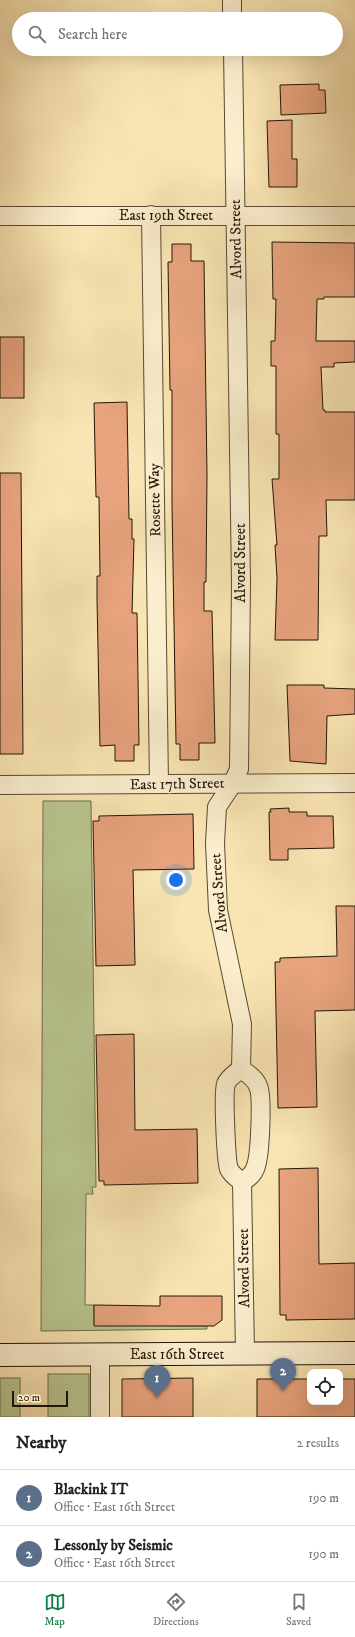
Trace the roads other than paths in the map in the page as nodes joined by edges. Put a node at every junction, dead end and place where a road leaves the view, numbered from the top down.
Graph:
1 (232, 0) edge
2 (232, 12) edge
3 (233, 56) edge
4 (151, 215) junction
5 (0, 216) edge
6 (236, 216) junction
7 (355, 216) edge
8 (233, 783) junction
9 (355, 783) edge
10 (159, 784) junction
11 (0, 785) edge
12 (241, 1069) junction
13 (242, 1182) junction
14 (245, 1353) junction
15 (355, 1353) edge
16 (100, 1354) junction
17 (0, 1355) edge
18 (100, 1417) edge

1 - 2 street
3 - 6 street, Alvord Street
4 - 5 street, East 19th Street
4 - 6 street, East 19th Street
4 - 10 street, Rosette Way
6 - 7 street, East 19th Street
6 - 8 street, Alvord Street
8 - 9 street, East 17th Street
8 - 10 street, East 17th Street
8 - 12 street, Alvord Street
10 - 11 street, East 17th Street
12 - 13 street
12 - 13 street
13 - 14 street, Alvord Street
14 - 15 main road, East 16th Street
14 - 16 main road, East 16th Street
16 - 17 main road, East 16th Street
16 - 18 street

